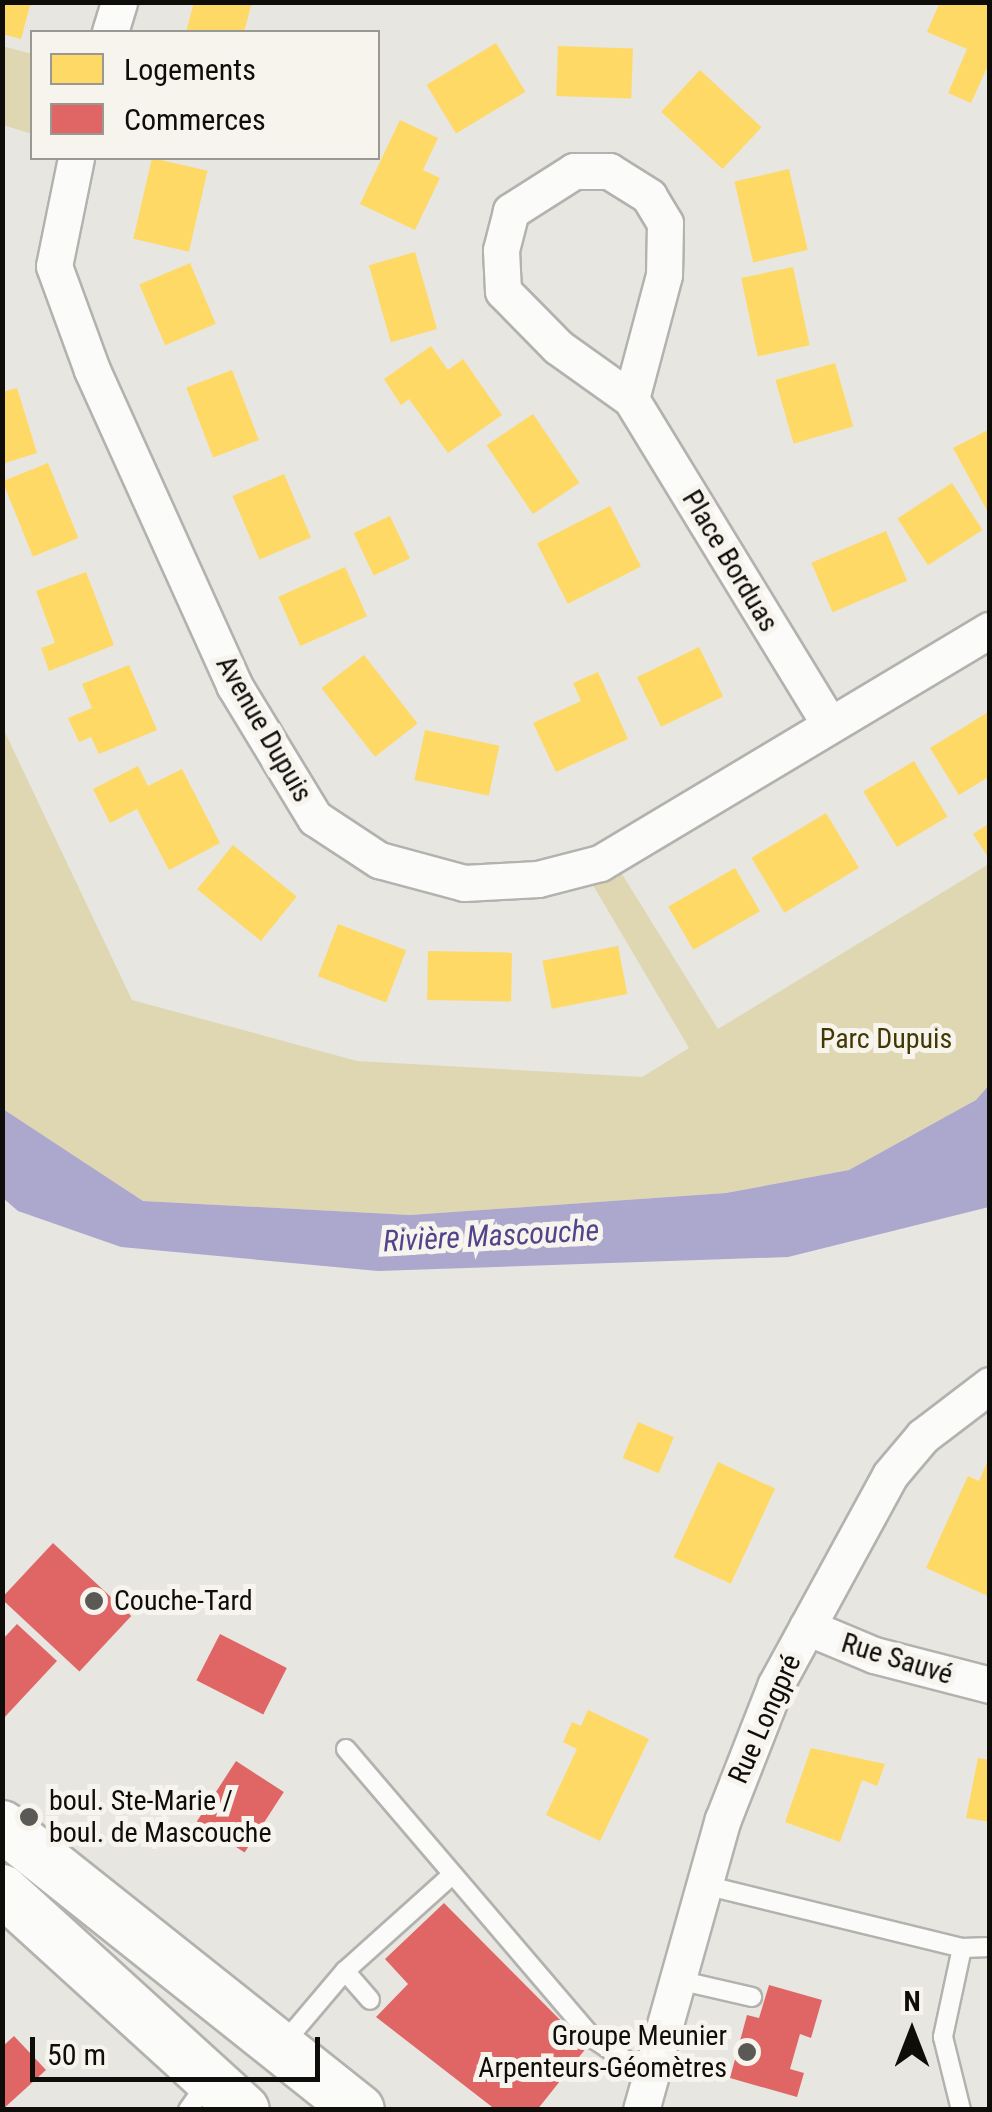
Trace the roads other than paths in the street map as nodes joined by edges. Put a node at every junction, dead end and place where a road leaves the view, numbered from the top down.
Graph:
1 (119, 2) edge
2 (111, 30) edge
3 (76, 160) edge
4 (631, 399) junction
5 (990, 630) edge
6 (830, 722) junction
7 (990, 1385) edge
8 (806, 1627) junction
9 (990, 1685) edge
10 (346, 1749) dead end
11 (2, 1826) edge
12 (452, 1874) junction
13 (704, 1886) junction
14 (2, 1890) edge
15 (990, 1947) edge
16 (962, 1948) junction
17 (346, 1971) junction
18 (678, 1980) junction
19 (752, 1997) dead end
20 (370, 2000) dead end
21 (280, 2047) junction
22 (646, 2093) edge
23 (214, 2099) edge
24 (359, 2110) edge
25 (960, 2110) edge

1 - 2 street
3 - 6 street, Avenue Dupuis
4 - 4 street, Place Borduas
4 - 6 street, Place Borduas
5 - 6 street, Avenue Dupuis
7 - 8 street, Rue Longpré
8 - 9 street, Rue Sauvé
8 - 13 street, Rue Longpré
10 - 12 lane
11 - 21 main road
12 - 17 lane
12 - 22 lane
13 - 16 lane
13 - 18 street, Rue Longpré
14 - 23 main road
15 - 16 lane
16 - 25 lane
17 - 20 lane
17 - 21 lane
18 - 19 lane
18 - 22 street, Rue Longpré
21 - 24 main road

